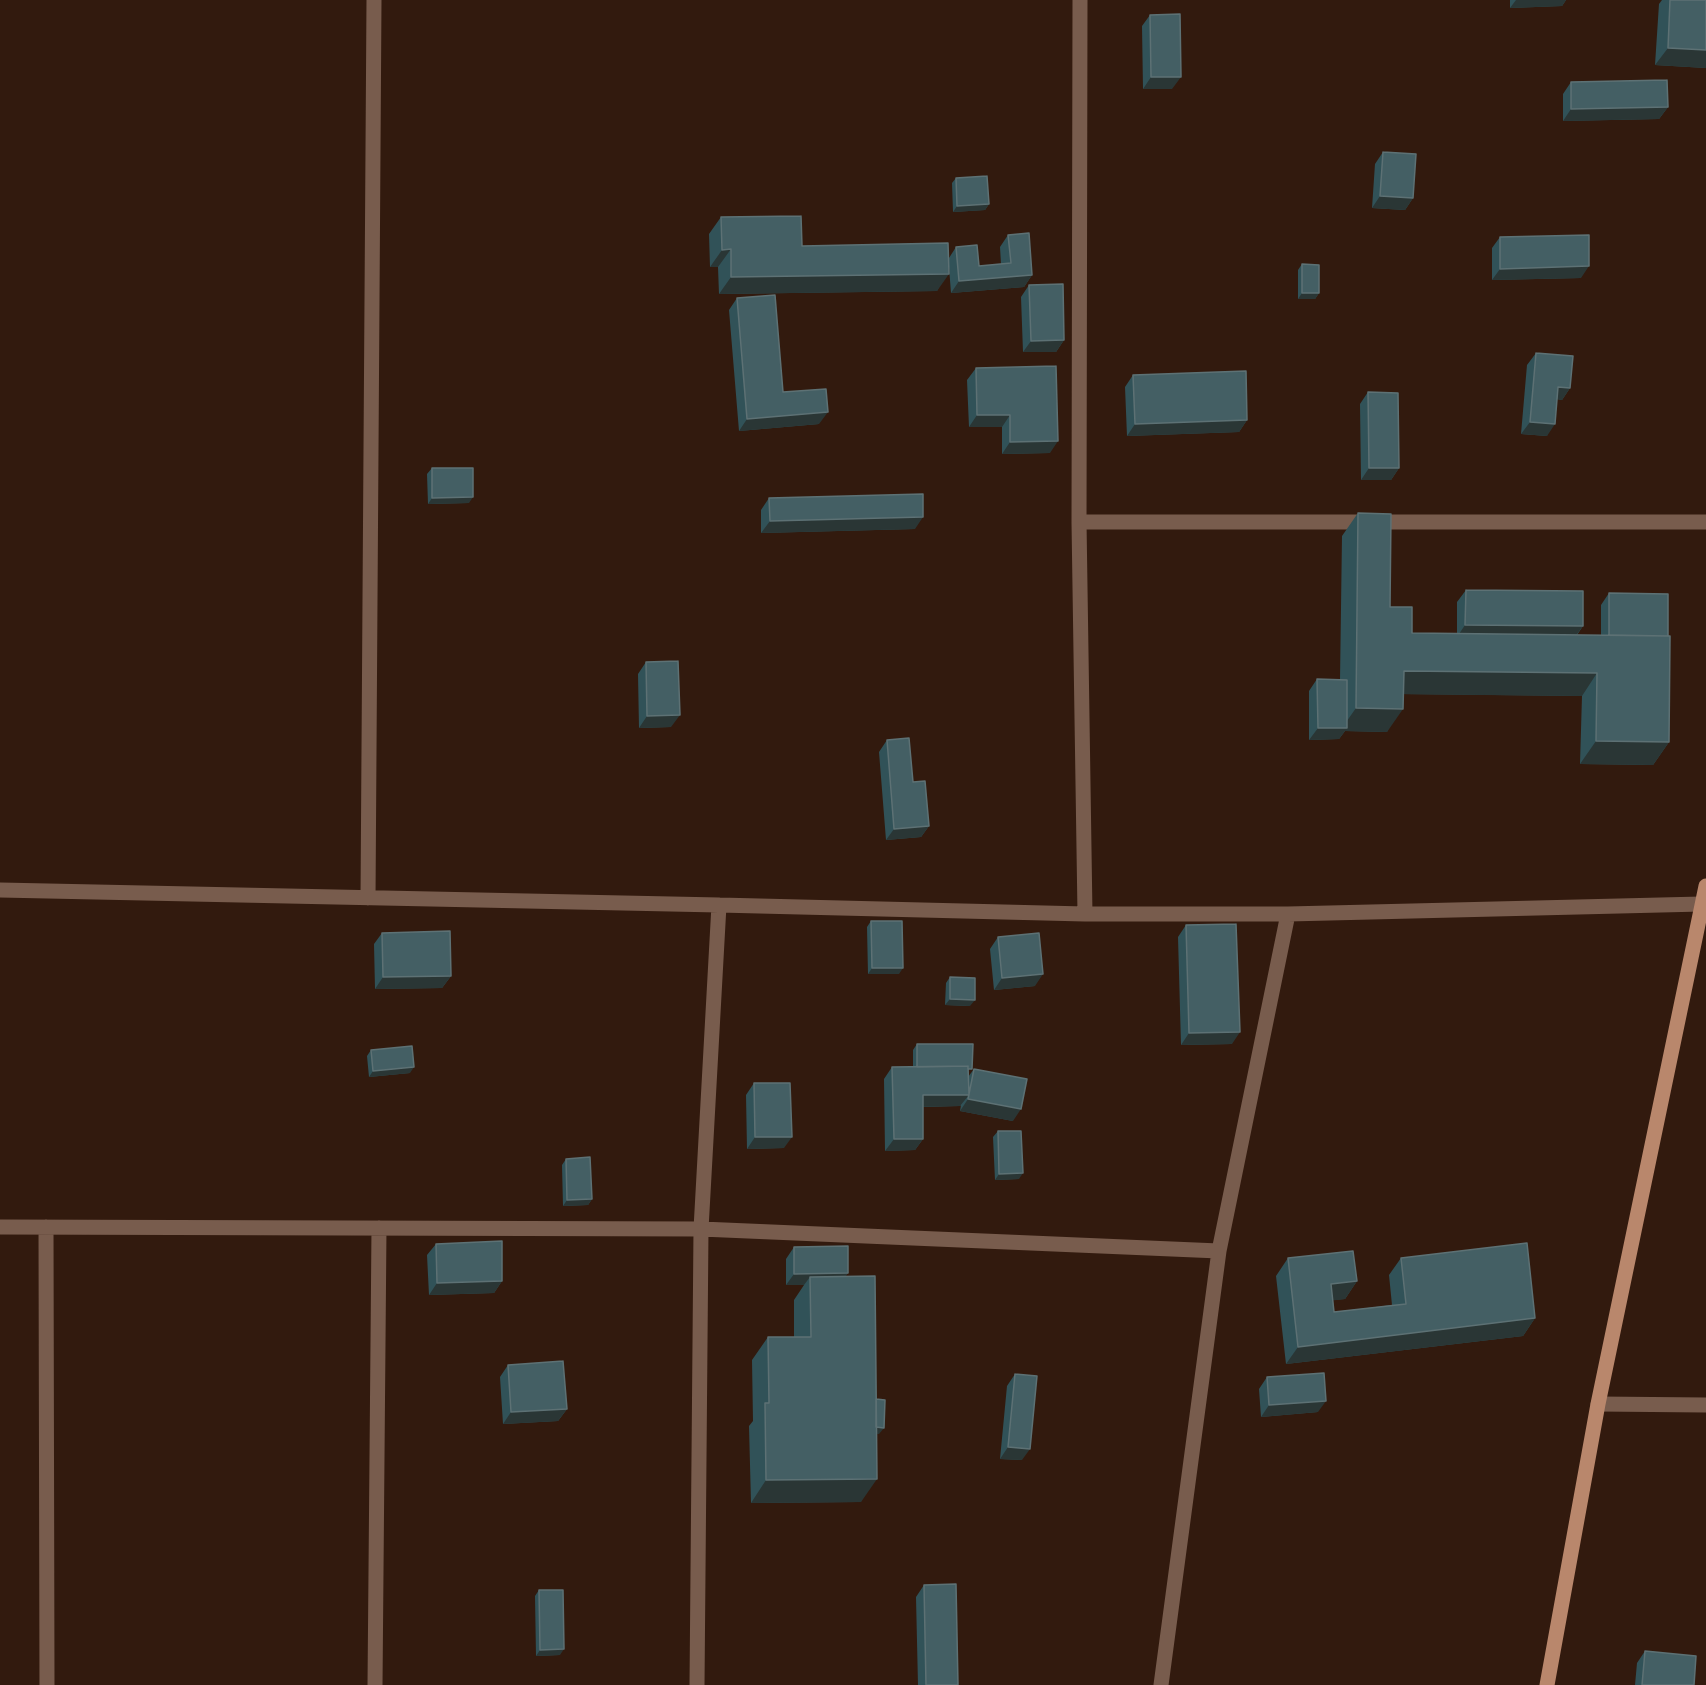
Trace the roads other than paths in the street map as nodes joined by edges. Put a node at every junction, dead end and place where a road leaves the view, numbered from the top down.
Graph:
1 (374, 0) edge
2 (1080, 0) edge
3 (1079, 522) junction
4 (1706, 522) edge
5 (1706, 886) edge
6 (0, 890) edge
7 (368, 898) junction
8 (1702, 904) junction
9 (719, 905) junction
10 (1085, 914) junction
11 (1288, 914) junction
12 (0, 1227) edge
13 (46, 1227) junction
14 (379, 1228) junction
15 (700, 1229) junction
16 (1219, 1251) junction
17 (1598, 1404) junction
18 (1706, 1405) edge
19 (47, 1685) edge
20 (375, 1685) edge
21 (697, 1685) edge
22 (1161, 1685) edge
23 (1547, 1685) edge

1 - 7 street
2 - 3 street
3 - 4 street
3 - 10 street
5 - 8 main road
6 - 7 street
7 - 9 street
8 - 11 street
8 - 17 main road
9 - 10 street
9 - 15 street
10 - 11 street
11 - 16 street
12 - 13 street
13 - 14 street
13 - 19 street
14 - 15 street
14 - 20 street
15 - 16 street
15 - 21 street
16 - 22 street
17 - 18 street
17 - 23 main road

